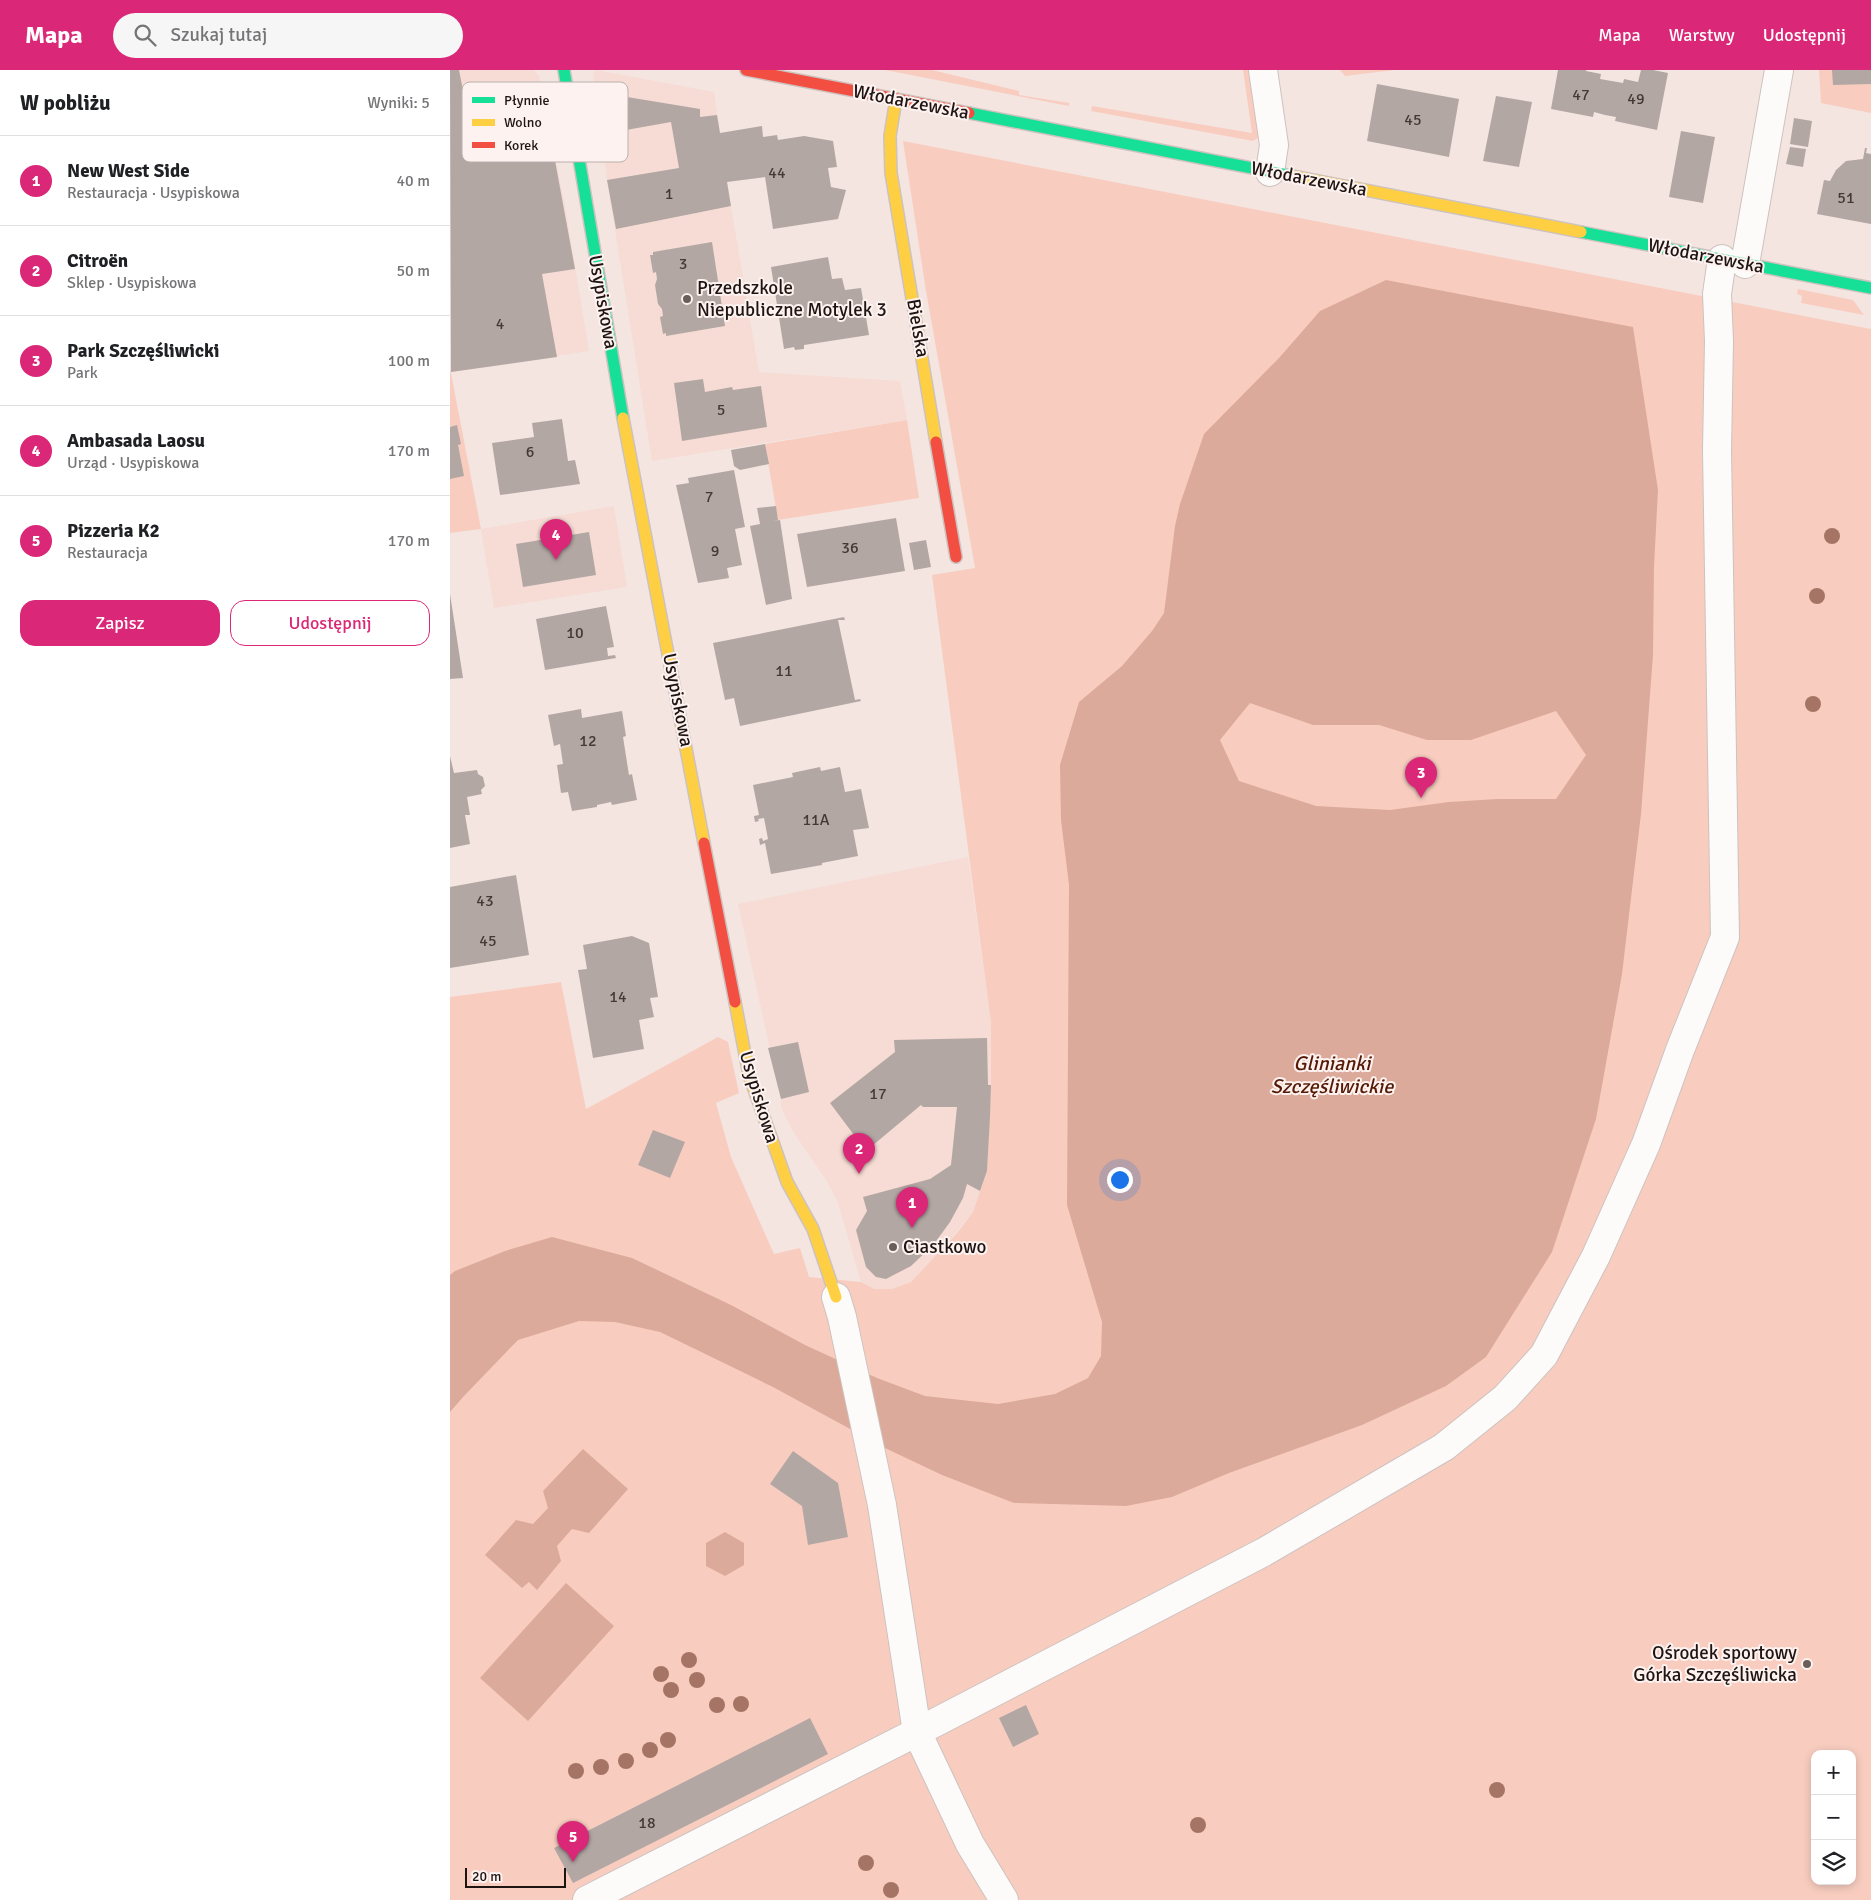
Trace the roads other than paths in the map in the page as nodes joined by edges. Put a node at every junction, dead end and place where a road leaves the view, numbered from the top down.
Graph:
1 (746, 70) edge
2 (1263, 70) edge
3 (1779, 70) edge
4 (792, 75) edge
5 (896, 99) junction
6 (580, 162) edge
7 (1270, 172) junction
8 (1734, 262) junction
9 (1871, 288) edge
10 (956, 556) dead end
11 (839, 1307) joint
12 (917, 1732) junction
13 (587, 1900) edge
14 (1004, 1900) edge

1 - 4 street, Włodarzewska
2 - 7 street
3 - 8 street
4 - 5 street, Włodarzewska
5 - 7 street, Włodarzewska
5 - 10 street, Bielska
6 - 11 street, Usypiskowa
7 - 8 street, Włodarzewska
8 - 9 street, Włodarzewska
8 - 12 street
11 - 12 street
12 - 13 street
12 - 14 street

